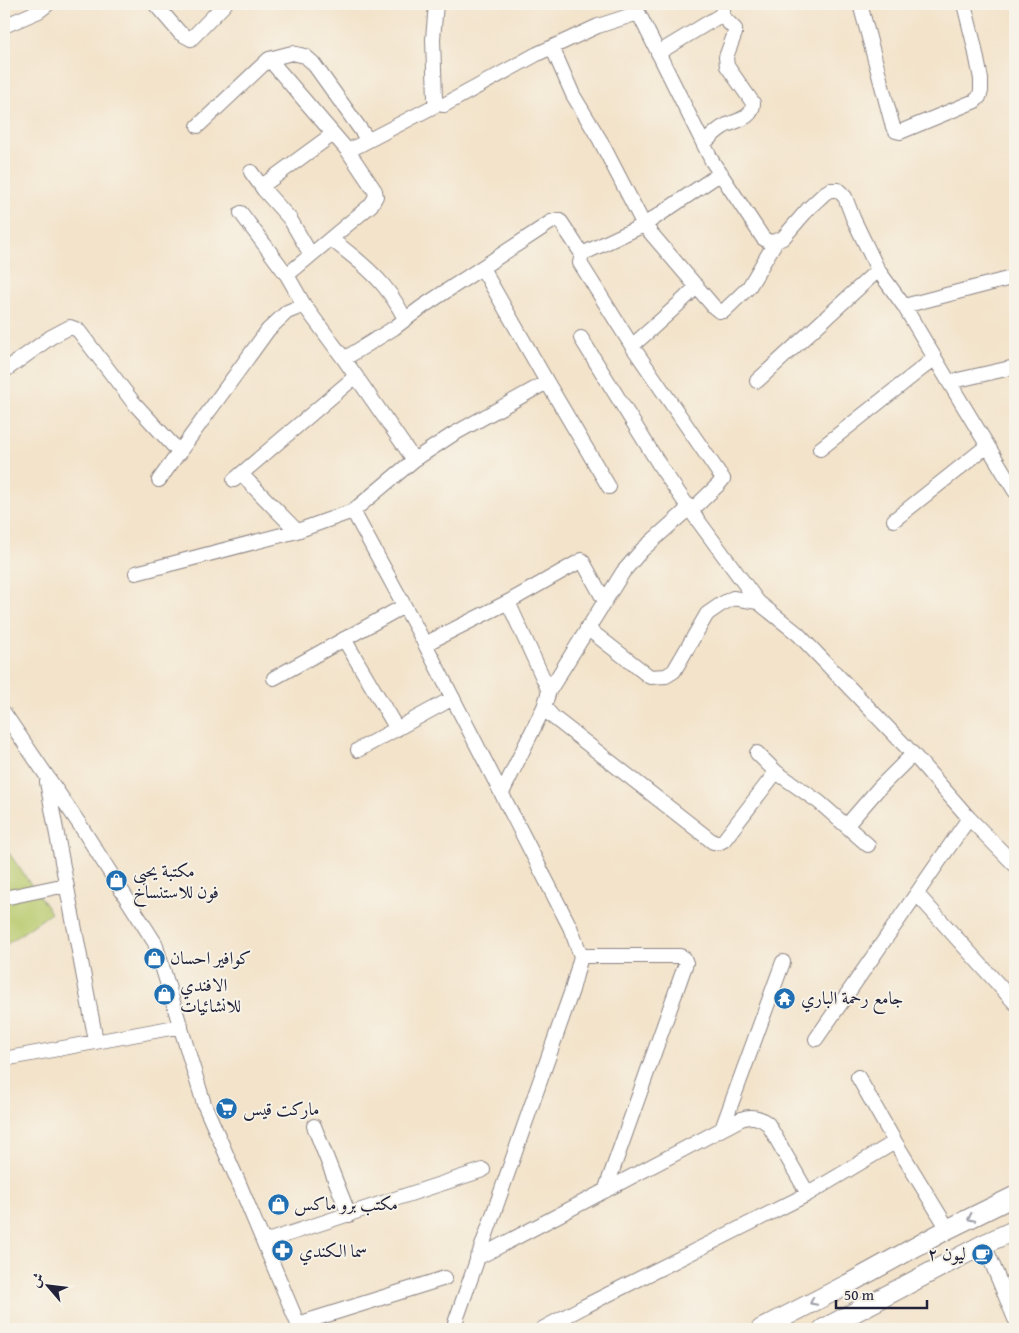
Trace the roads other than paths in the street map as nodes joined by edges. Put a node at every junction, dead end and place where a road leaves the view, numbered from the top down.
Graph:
1 (48, 4) edge
2 (155, 4) edge
3 (225, 4) edge
4 (436, 4) edge
5 (860, 4) edge
6 (964, 4) edge
7 (636, 8) edge
8 (722, 10) edge
9 (4, 26) edge
10 (552, 47) junction
11 (658, 53) junction
12 (269, 59) junction
13 (438, 104) junction
14 (198, 126) dead end
15 (333, 134) junction
16 (368, 140) junction
17 (704, 143) junction
18 (348, 151) junction
19 (251, 172) dead end
20 (721, 173) junction
21 (262, 186) junction
22 (241, 214) dead end
23 (644, 225) junction
24 (331, 239) junction
25 (776, 242) junction
26 (582, 254) junction
27 (311, 256) junction
28 (482, 268) junction
29 (878, 270) junction
30 (287, 275) junction
31 (1015, 278) edge
32 (697, 286) junction
33 (304, 305) junction
34 (904, 306) junction
35 (405, 319) junction
36 (581, 338) dead end
37 (632, 346) junction
38 (936, 358) junction
39 (344, 359) junction
40 (1015, 367) edge
41 (4, 371) edge
42 (356, 376) junction
43 (757, 381) dead end
44 (547, 382) junction
45 (949, 382) junction
46 (987, 446) junction
47 (820, 449) dead end
48 (180, 453) junction
49 (414, 460) junction
50 (160, 480) dead end
51 (609, 487) dead end
52 (1015, 491) edge
53 (690, 509) junction
54 (353, 511) junction
55 (894, 520) dead end
56 (297, 532) junction
57 (136, 573) dead end
58 (604, 600) junction
59 (508, 602) junction
60 (758, 602) junction
61 (404, 606) junction
62 (587, 628) junction
63 (344, 639) junction
64 (425, 644) junction
65 (274, 678) dead end
66 (549, 691) junction
67 (453, 698) junction
68 (544, 707) junction
69 (5, 718) edge
70 (397, 729) junction
71 (358, 750) dead end
72 (757, 754) dead end
73 (913, 754) junction
74 (776, 772) junction
75 (46, 776) junction
76 (502, 793) junction
77 (969, 818) junction
78 (847, 825) junction
79 (868, 845) dead end
80 (1015, 865) edge
81 (66, 885) junction
82 (917, 894) junction
83 (4, 898) edge
84 (581, 956) junction
85 (783, 962) dead end
86 (1015, 1003) edge
87 (181, 1026) junction
88 (816, 1039) dead end
89 (96, 1042) junction
90 (4, 1057) edge
91 (858, 1077) dead end
92 (314, 1126) dead end
93 (722, 1129) junction
94 (894, 1142) junction
95 (483, 1170) dead end
96 (605, 1191) junction
97 (808, 1194) junction
98 (1015, 1196) edge
99 (349, 1214) junction
100 (948, 1229) junction
101 (1015, 1230) edge
102 (264, 1242) junction
103 (984, 1244) junction
104 (477, 1258) junction
105 (445, 1278) dead end
106 (1015, 1320) edge
107 (299, 1327) edge
108 (456, 1329) edge
109 (542, 1329) edge
110 (761, 1329) edge
111 (823, 1329) edge

1 - 9 street
2 - 3 street
4 - 13 street
5 - 6 street
7 - 10 street
7 - 11 street
8 - 11 street
8 - 17 street
10 - 13 street
10 - 23 street
11 - 17 street
12 - 14 street
12 - 15 street
12 - 16 street
13 - 16 street
15 - 18 street
15 - 21 street
16 - 18 street
17 - 20 street
18 - 24 street
19 - 21 street
20 - 23 street
20 - 25 street
21 - 27 street
22 - 30 street
23 - 26 street
23 - 32 street
24 - 27 street
24 - 35 street
25 - 29 street
25 - 32 street
26 - 28 street
26 - 37 street
27 - 30 street
28 - 35 street
28 - 44 street
29 - 34 street
29 - 43 street
30 - 33 street
31 - 34 street
32 - 37 street
33 - 39 street
33 - 48 street
34 - 38 street
35 - 39 street
36 - 53 street
37 - 53 street
38 - 45 street
38 - 47 street
39 - 42 street
40 - 45 street
41 - 48 street
42 - 49 street
42 - 56 street
44 - 49 street
44 - 51 street
45 - 46 street
46 - 52 street
46 - 55 street
48 - 50 street
49 - 54 street
53 - 58 street
53 - 60 street
54 - 56 street
54 - 61 street
56 - 57 street
58 - 59 street
58 - 62 street
59 - 64 street
59 - 66 street
60 - 62 street
60 - 73 street
61 - 63 street
61 - 64 street
62 - 66 street
63 - 65 street
63 - 70 street
64 - 67 street
66 - 68 street
67 - 70 street
67 - 76 street
68 - 74 street
68 - 76 street
69 - 75 street
70 - 71 street
72 - 74 street
73 - 77 street
73 - 78 street
74 - 78 street
75 - 81 street
75 - 87 street
76 - 84 street
77 - 80 street
77 - 82 street
78 - 79 street
81 - 83 street
81 - 89 street
82 - 86 street
82 - 88 street
84 - 96 street
84 - 104 street
85 - 93 street
87 - 89 street
87 - 102 street
89 - 90 street
91 - 94 street
92 - 99 street
93 - 96 street
93 - 97 street
94 - 97 street
94 - 100 street
95 - 99 street
96 - 104 street
97 - 109 street
98 -> 100 main road
99 - 102 street
100 -> 110 main road
101 - 103 main road
102 - 107 street
103 - 106 street
103 - 111 main road
104 - 108 street
105 - 107 street

